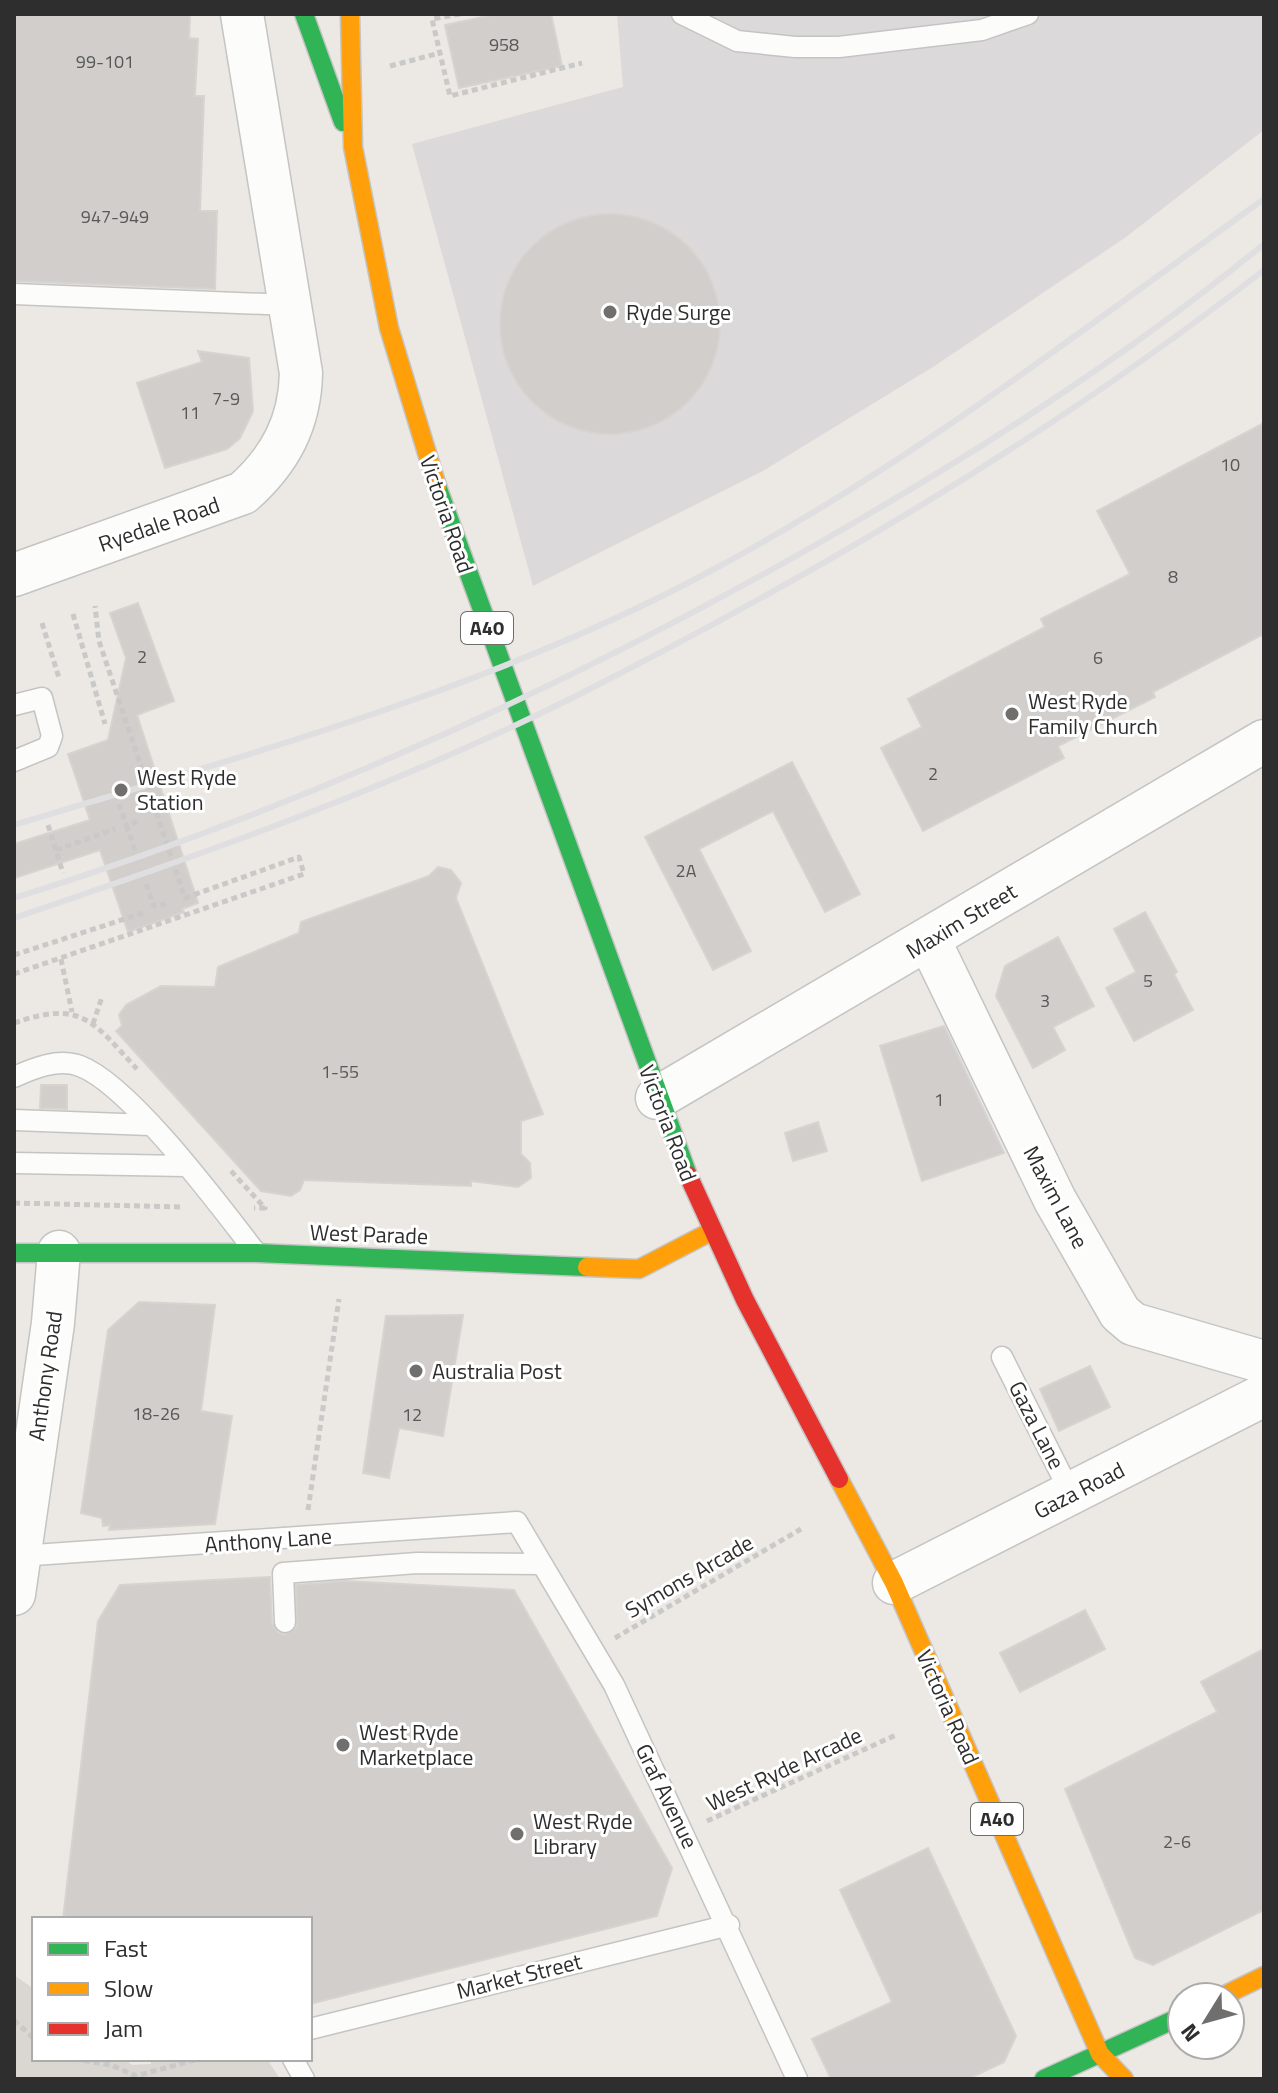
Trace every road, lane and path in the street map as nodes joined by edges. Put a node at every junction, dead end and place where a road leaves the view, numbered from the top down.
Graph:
1 (242, 14) edge
2 (304, 14) edge
3 (350, 14) edge
4 (460, 14) edge
5 (682, 14) edge
6 (1028, 14) edge
7 (440, 53) junction
8 (399, 63) dead end
9 (582, 63) dead end
10 (353, 147) junction
11 (14, 294) edge
12 (289, 305) junction
13 (14, 575) edge
14 (95, 606) dead end
15 (73, 614) dead end
16 (14, 705) edge
17 (105, 724) dead end
18 (1264, 741) edge
19 (14, 761) edge
20 (119, 804) dead end
21 (138, 821) dead end
22 (48, 825) dead end
23 (127, 827) junction
24 (115, 829) dead end
25 (56, 850) junction
26 (135, 850) dead end
27 (63, 873) dead end
28 (146, 884) dead end
29 (166, 904) dead end
30 (143, 913) dead end
31 (929, 940) junction
32 (14, 955) edge
33 (61, 959) junction
34 (14, 974) edge
35 (102, 997) dead end
36 (72, 1012) dead end
37 (93, 1024) dead end
38 (14, 1077) edge
39 (657, 1098) junction
40 (14, 1120) edge
41 (150, 1125) junction
42 (14, 1163) edge
43 (186, 1166) junction
44 (14, 1203) edge
45 (183, 1207) dead end
46 (712, 1231) junction
47 (59, 1252) junction
48 (14, 1253) edge
49 (257, 1253) junction
50 (339, 1299) dead end
51 (1002, 1357) dead end
52 (1264, 1362) edge
53 (1264, 1395) edge
54 (1071, 1494) junction
55 (517, 1522) joint
56 (801, 1529) dead end
57 (303, 1538) junction
58 (542, 1564) junction
59 (17, 1575) edge
60 (894, 1583) junction
61 (285, 1622) dead end
62 (594, 1650) junction
63 (896, 1735) dead end
64 (684, 1832) junction
65 (729, 1925) junction
66 (1264, 1976) edge
67 (1246, 1985) edge
68 (14, 2020) edge
69 (1166, 2023) edge
70 (312, 2029) edge
71 (32, 2037) edge
72 (1100, 2054) junction
73 (86, 2061) edge
74 (191, 2061) edge
75 (797, 2079) edge
76 (1044, 2079) edge
77 (1099, 2079) edge
78 (1124, 2079) edge

1 - 12 street
2 - 10 main road, Victoria Road / A40
3 - 10 main road, Victoria Road / A40
4 - 7 path
5 - 6 lane
7 - 8 path
7 - 9 path
10 - 39 main road, Victoria Road / A40
11 - 12 lane
12 - 13 street, Ryedale Road
14 - 33 path
15 - 17 path
16 - 19 lane
18 - 31 street, Maxim Street
20 - 23 path
21 - 23 path
22 - 25 path
23 - 26 path
24 - 25 path
25 - 27 path
28 - 29 path
30 - 32 path
31 - 39 street, Maxim Street
31 - 52 street, Maxim Lane
33 - 34 path
33 - 36 path
35 - 37 path
38 - 41 lane
39 - 46 main road, Victoria Road / A40
40 - 41 lane
41 - 43 lane
42 - 43 lane
43 - 49 lane
44 - 45 path
46 - 49 main road, West Parade
46 - 60 main road, Victoria Road / A40
47 - 48 main road, West Parade
47 - 49 main road, West Parade
47 - 59 street, Anthony Road
50 - 57 path
51 - 54 lane, Gaza Lane
53 - 54 street, Gaza Road
54 - 60 street, Gaza Road
55 - 57 lane, Anthony Lane
55 - 58 lane, Graf Avenue
56 - 62 path, Symons Arcade
57 - 59 lane, Anthony Lane
58 - 61 lane
58 - 62 lane, Graf Avenue
60 - 72 main road, Victoria Road / A40
62 - 64 lane, Graf Avenue
63 - 64 path, West Ryde Arcade
64 - 65 lane, Graf Avenue
65 - 70 lane, Market Street
65 - 75 lane, Graf Avenue
66 - 67 main road
68 - 71 path
69 - 72 main road
72 - 76 main road
72 - 77 main road, Victoria Road / A40
72 - 78 main road, Victoria Road / A40
73 - 74 path

